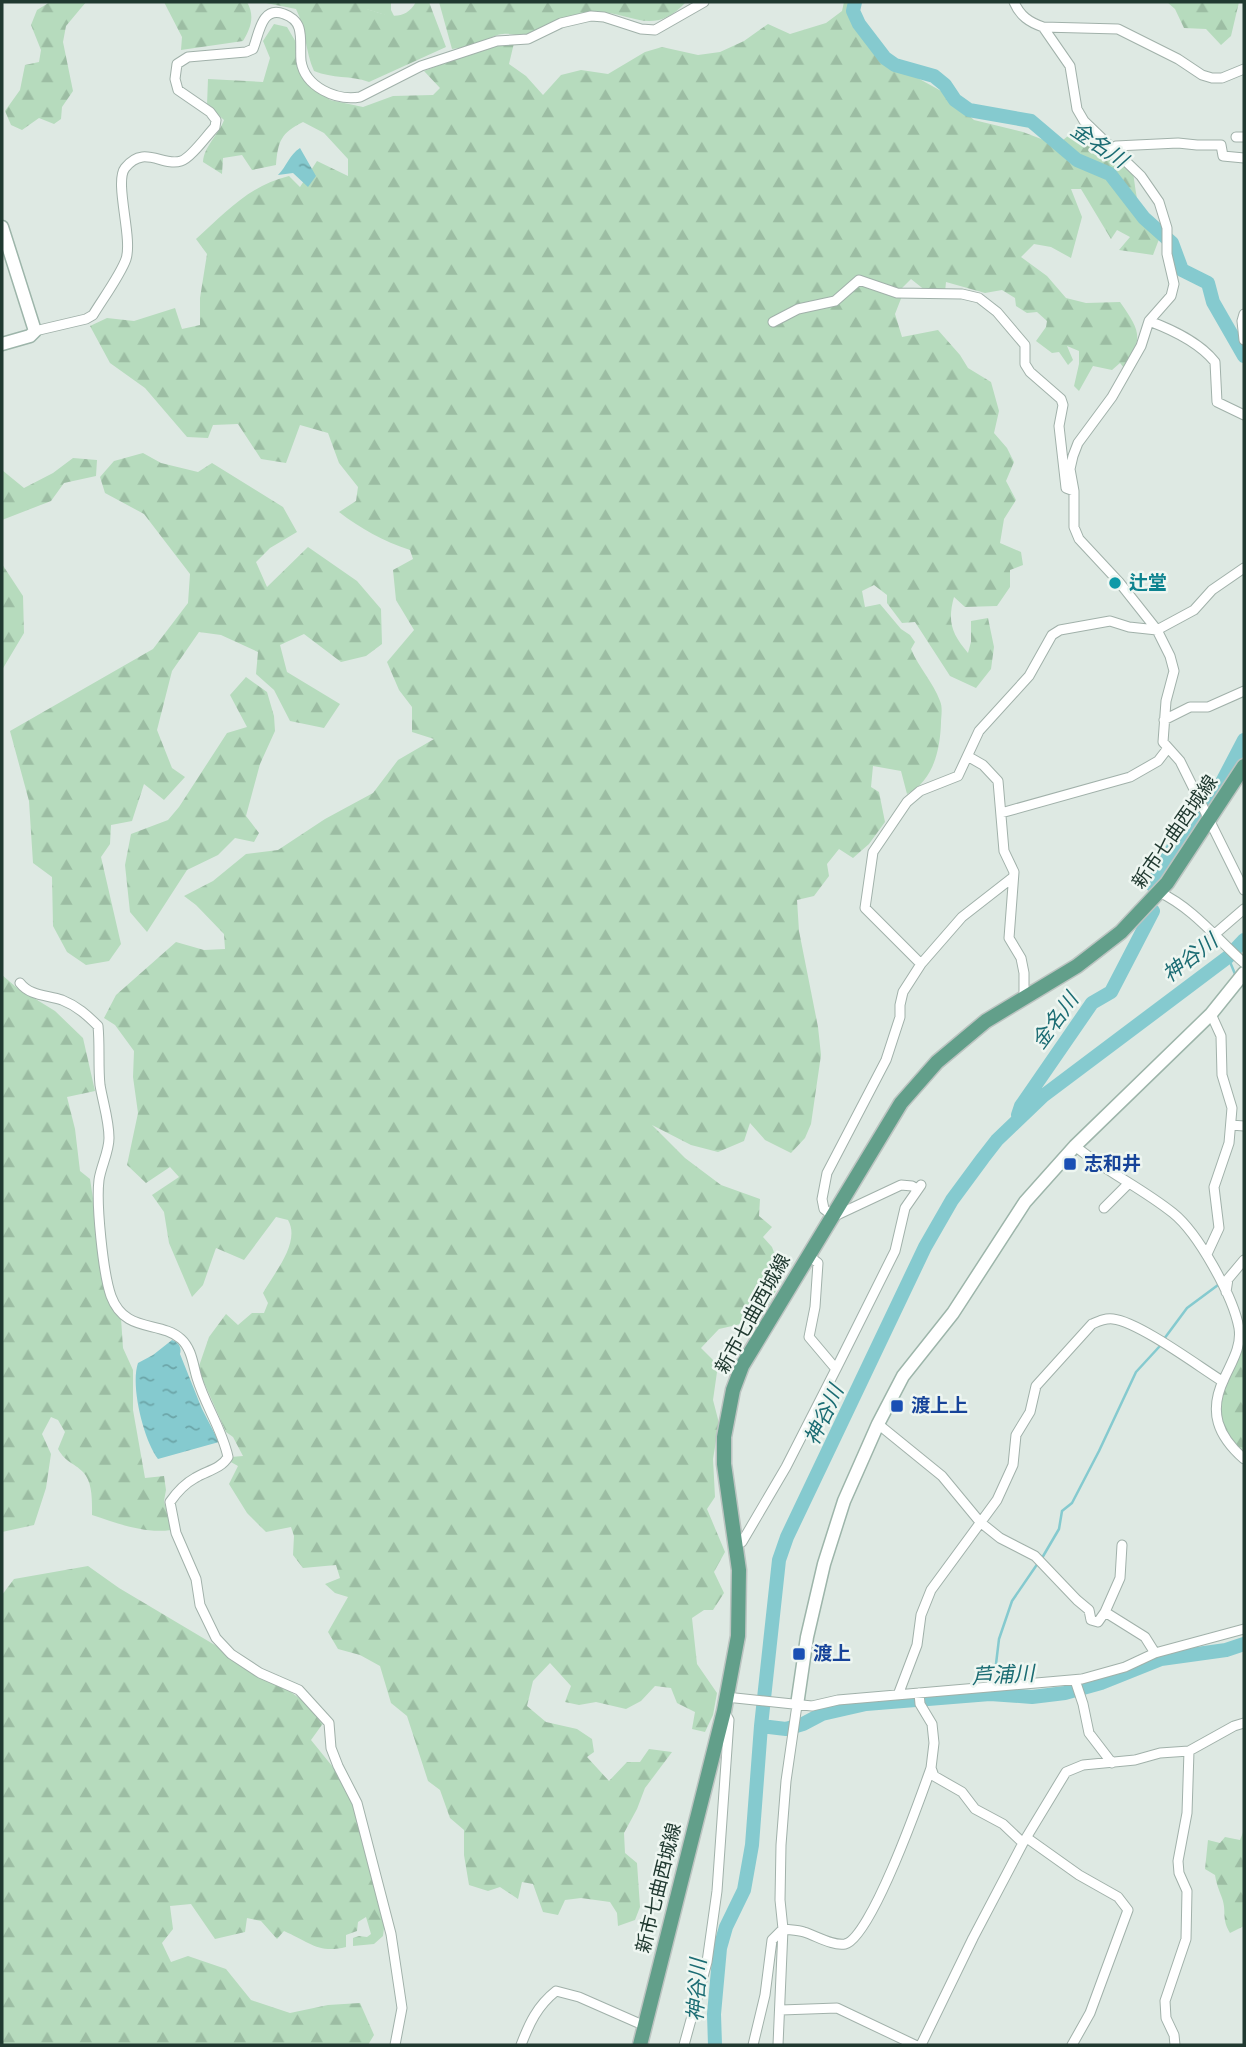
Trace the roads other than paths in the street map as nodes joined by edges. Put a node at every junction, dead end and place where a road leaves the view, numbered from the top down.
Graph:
1 (704, 2) edge
2 (1014, 2) edge
3 (1043, 27) junction
4 (1244, 69) edge
5 (1112, 149) junction
6 (1244, 158) edge
7 (2, 228) edge
8 (1244, 314) edge
9 (1149, 321) junction
10 (774, 322) dead end
11 (35, 331) junction
12 (1244, 340) edge
13 (2, 344) edge
14 (1244, 415) edge
15 (1074, 491) junction
16 (1244, 568) edge
17 (1157, 631) junction
18 (1244, 691) edge
19 (1164, 720) junction
20 (1168, 748) junction
21 (969, 757) junction
22 (1244, 766) edge
23 (1001, 813) junction
24 (1208, 821) junction
25 (1012, 878) junction
26 (1244, 890) edge
27 (1159, 892) junction
28 (1244, 909) edge
29 (1215, 934) junction
30 (1244, 963) edge
31 (921, 964) junction
32 (1244, 973) edge
33 (20, 983) dead end
34 (1024, 998) junction
35 (1211, 1014) junction
36 (1231, 1125) junction
37 (1244, 1126) edge
38 (1075, 1146) junction
39 (1129, 1183) junction
40 (1104, 1208) dead end
41 (832, 1215) junction
42 (808, 1255) junction
43 (1207, 1255) junction
44 (1244, 1260) edge
45 (1226, 1293) junction
46 (836, 1369) junction
47 (1222, 1381) junction
48 (878, 1424) junction
49 (1244, 1459) edge
50 (980, 1522) junction
51 (736, 1544) junction
52 (1122, 1545) dead end
53 (1105, 1612) junction
54 (1244, 1629) edge
55 (1155, 1653) junction
56 (1076, 1686) junction
57 (898, 1695) junction
58 (919, 1698) junction
59 (729, 1702) junction
60 (795, 1705) junction
61 (1244, 1723) edge
62 (1189, 1751) junction
63 (1112, 1763) junction
64 (931, 1768) junction
65 (1025, 1841) junction
66 (783, 1929) junction
67 (781, 2010) junction
68 (645, 2026) junction
69 (395, 2045) edge
70 (521, 2045) edge
71 (640, 2045) edge
72 (684, 2045) edge
73 (753, 2045) edge
74 (778, 2045) edge
75 (915, 2045) edge
76 (921, 2045) edge
77 (1072, 2045) edge
78 (1175, 2045) edge

1 - 11 street
2 - 3 street
3 - 4 street
3 - 5 street
5 - 6 street
5 - 9 street
7 - 11 street
8 - 12 street
9 - 14 street
9 - 15 street
10 - 15 street
11 - 13 street
15 - 17 street
16 - 17 street
17 - 19 street
17 - 21 street
18 - 19 street
19 - 20 street
20 - 23 street
20 - 24 street
21 - 23 street
21 - 31 street
22 - 24 main road, 新市七曲西城線
23 - 25 street
24 - 26 street
24 - 27 main road, 新市七曲西城線
25 - 31 street
25 - 34 street
27 - 29 street
27 - 34 main road, 新市七曲西城線
28 - 29 street
29 - 30 street
31 - 41 street
32 - 35 street
33 - 69 street
34 - 41 main road, 新市七曲西城線
35 - 36 street
35 - 38 street
36 - 37 street
36 - 43 street
38 - 39 street
38 - 48 street
39 - 40 street
39 - 43 street
41 - 42 main road, 新市七曲西城線
41 - 46 street
42 - 46 street
42 - 51 main road, 新市七曲西城線
43 - 45 street
44 - 45 street
45 - 47 street
46 - 51 street
47 - 49 street
47 - 50 street
48 - 50 street
48 - 60 street
50 - 53 street
50 - 57 street
51 - 59 main road, 新市七曲西城線
52 - 53 street
53 - 55 street
54 - 55 street
55 - 56 street
56 - 58 street
56 - 63 street
57 - 58 street
57 - 60 street
58 - 64 street
59 - 60 street
59 - 68 main road, 新市七曲西城線
59 - 72 street
60 - 66 street
61 - 62 street
62 - 63 street
62 - 78 street
63 - 65 street
64 - 65 street
64 - 66 street
65 - 76 street
65 - 77 street
66 - 67 street
66 - 73 street
67 - 74 street
67 - 75 street
68 - 70 street
68 - 71 main road, 新市七曲西城線

